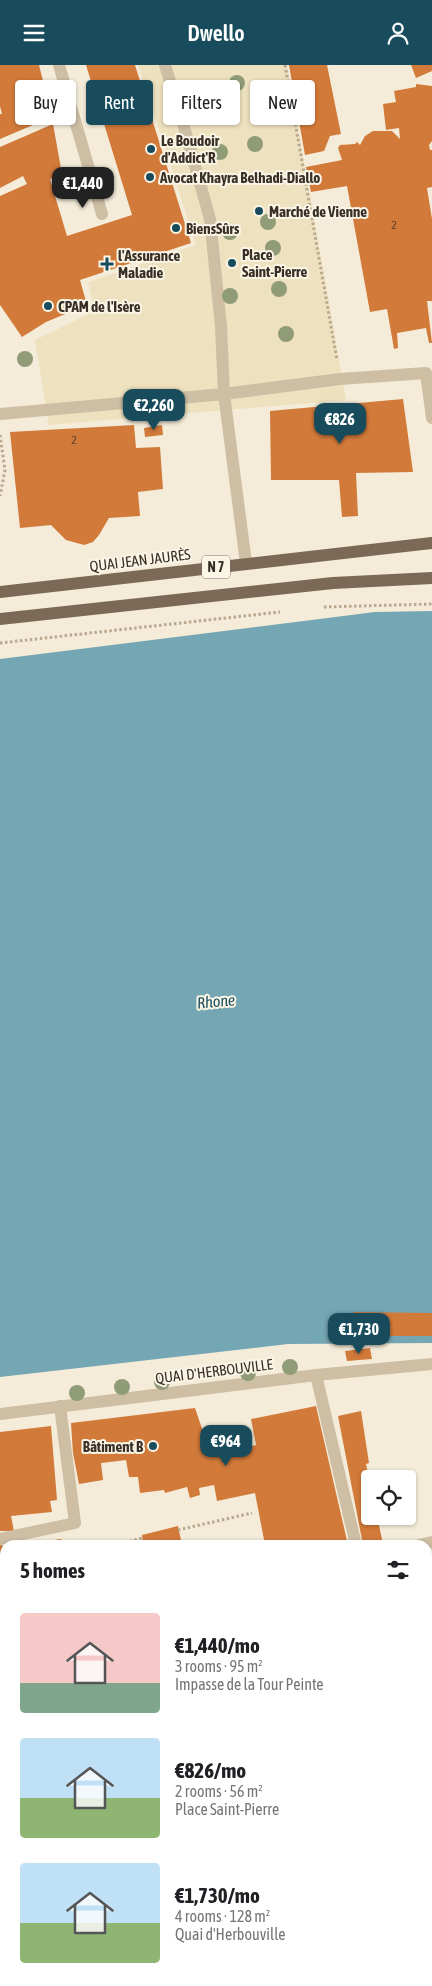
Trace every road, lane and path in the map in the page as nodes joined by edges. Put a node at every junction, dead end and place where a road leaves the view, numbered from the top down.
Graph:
1 (59, 65) edge
2 (165, 65) edge
3 (285, 65) edge
4 (102, 214) dead end
5 (430, 373) edge
6 (340, 379) junction
7 (224, 394) junction
8 (0, 414) edge
9 (432, 418) edge
10 (0, 435) edge
11 (0, 497) edge
12 (432, 543) edge
13 (246, 563) junction
14 (432, 578) edge
15 (0, 592) edge
16 (432, 603) edge
17 (318, 608) dead end
18 (281, 612) dead end
19 (0, 619) edge
20 (0, 643) edge
21 (432, 1364) edge
22 (316, 1375) junction
23 (60, 1406) junction
24 (0, 1414) edge
25 (252, 1513) dead end
26 (178, 1530) dead end
27 (142, 1538) dead end
28 (0, 1539) edge
29 (134, 1540) edge
30 (355, 1540) edge

1 - 4 street
2 - 7 street
3 - 6 path
5 - 6 street
5 - 9 street
6 - 7 street
7 - 8 street
7 - 13 street
10 - 11 path
12 - 13 main road, QUAI JEAN JAURÈS / N 7
13 - 15 main road, QUAI JEAN JAURÈS / N 7
14 - 19 main road, N 7
16 - 17 path
18 - 20 path
21 - 22 street, QUAI D'HERBOUVILLE
22 - 23 street, QUAI D'HERBOUVILLE
22 - 30 street
23 - 24 street, QUAI D'HERBOUVILLE
23 - 28 street
25 - 26 path
27 - 29 path

